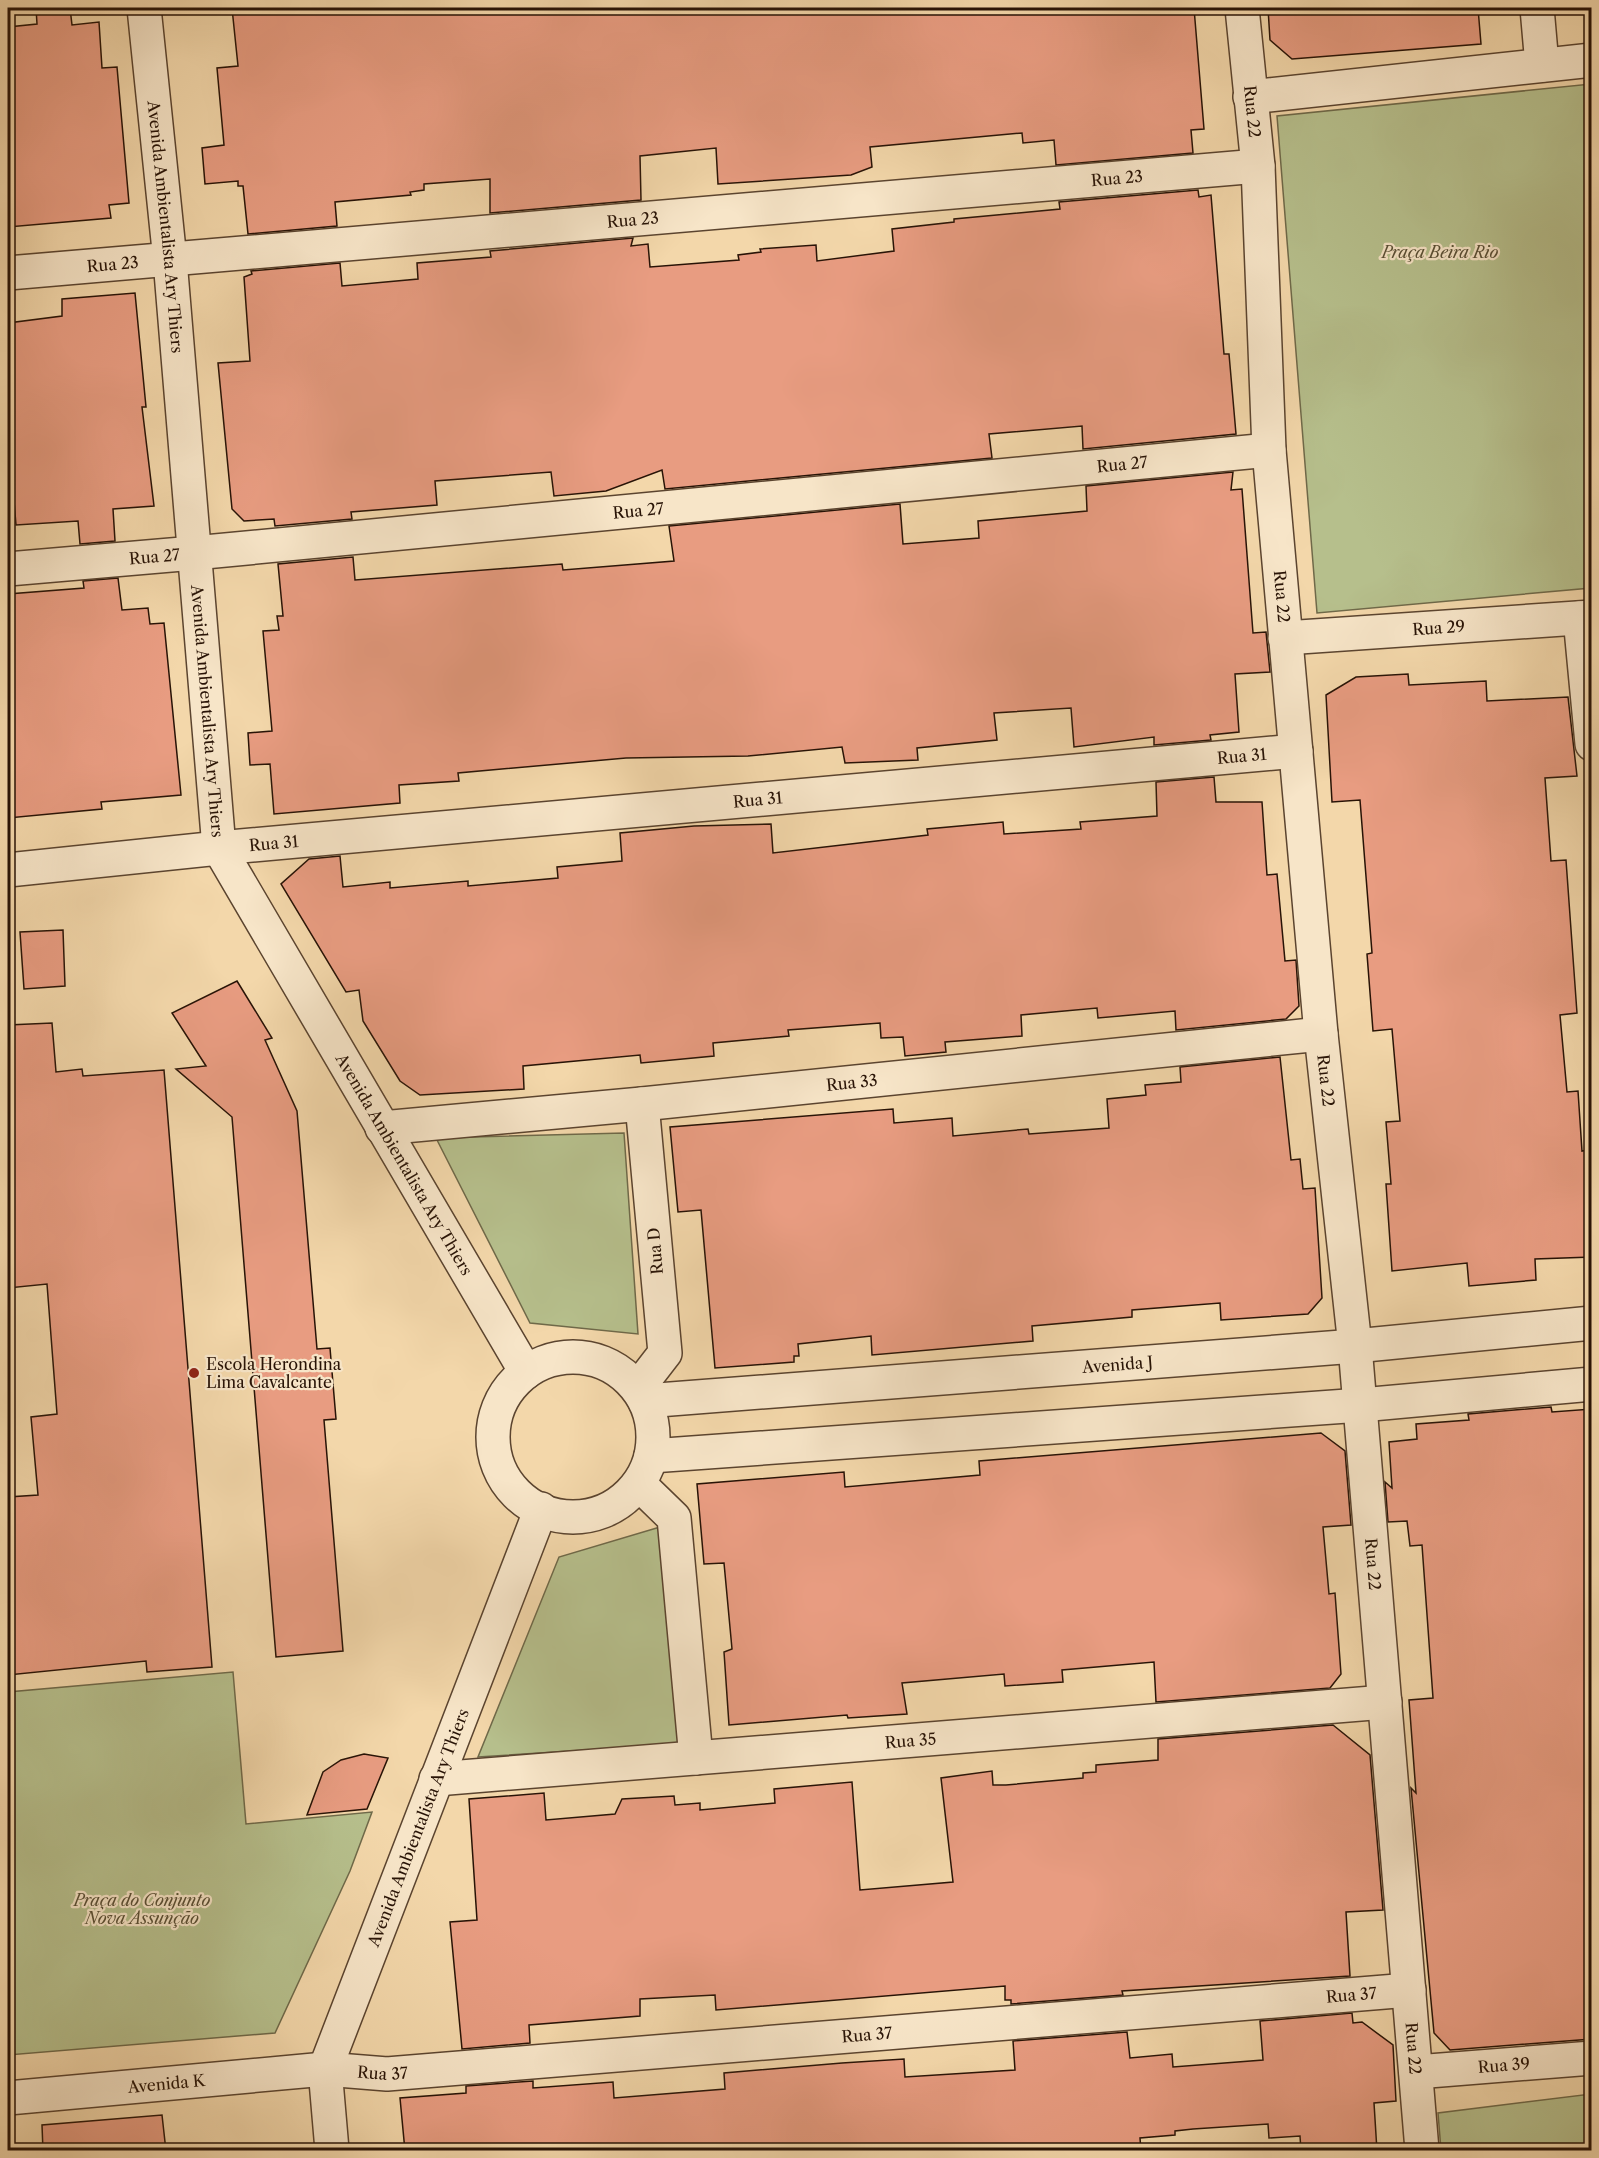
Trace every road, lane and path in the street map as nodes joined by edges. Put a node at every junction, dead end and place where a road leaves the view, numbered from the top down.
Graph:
1 (144, 8) edge
2 (1242, 8) edge
3 (1537, 8) edge
4 (1592, 60) edge
5 (1542, 65) junction
6 (1250, 97) junction
7 (1258, 166) junction
8 (170, 260) junction
9 (8, 273) edge
10 (1269, 450) junction
11 (194, 553) junction
12 (8, 569) edge
13 (1586, 617) edge
14 (1285, 638) junction
15 (1592, 744) edge
16 (1296, 751) junction
17 (219, 848) junction
18 (8, 870) edge
19 (1322, 1034) junction
20 (642, 1104) junction
21 (382, 1128) junction
22 (1592, 1323) edge
23 (1355, 1346) junction
24 (526, 1372) junction
25 (1592, 1384) edge
26 (641, 1394) junction
27 (1360, 1405) junction
28 (645, 1470) junction
29 (541, 1509) junction
30 (1385, 1702) junction
31 (696, 1758) junction
32 (435, 1779) junction
33 (1409, 1990) junction
34 (1592, 2058) edge
35 (325, 2070) junction
36 (1416, 2072) junction
37 (8, 2098) edge
38 (332, 2151) edge
39 (1422, 2151) edge

1 - 8 street, Avenida Ambientalista Ary Thiers
2 - 6 street, Rua 22
3 - 5 street
4 - 5 street
5 - 6 street
6 - 7 street, Rua 22
7 - 8 street, Rua 23
7 - 10 street, Rua 22
8 - 9 street, Rua 23
8 - 11 street, Avenida Ambientalista Ary Thiers
10 - 11 street, Rua 27
10 - 14 street, Rua 22
11 - 12 street, Rua 27
11 - 17 street, Avenida Ambientalista Ary Thiers
13 - 14 street, Rua 29
13 - 15 street
14 - 16 street, Rua 22
16 - 17 street, Rua 31
16 - 19 street, Rua 22
17 - 18 street, Rua 31
17 - 21 street, Avenida Ambientalista Ary Thiers
19 - 20 street, Rua 33
19 - 23 street, Rua 22
20 - 21 street, Rua 33
20 - 26 street, Rua D
21 - 24 street, Avenida Ambientalista Ary Thiers
22 - 23 street, Avenida J
23 - 26 street, Avenida J
23 - 27 street, Rua 22
24 - 26 street
24 - 29 street
25 - 27 street
26 - 28 street
27 - 28 street
27 - 30 street, Rua 22
28 - 29 street
28 - 31 street
29 - 32 street, Avenida Ambientalista Ary Thiers
30 - 31 street, Rua 35
30 - 33 street, Rua 22
31 - 32 street, Rua 35
32 - 35 street, Avenida Ambientalista Ary Thiers
33 - 35 street, Rua 37
33 - 36 street, Rua 22
34 - 36 street, Rua 39
35 - 37 street, Avenida K
35 - 38 street, Avenida Ambientalista Ary Thiers
36 - 39 street, Rua 22

